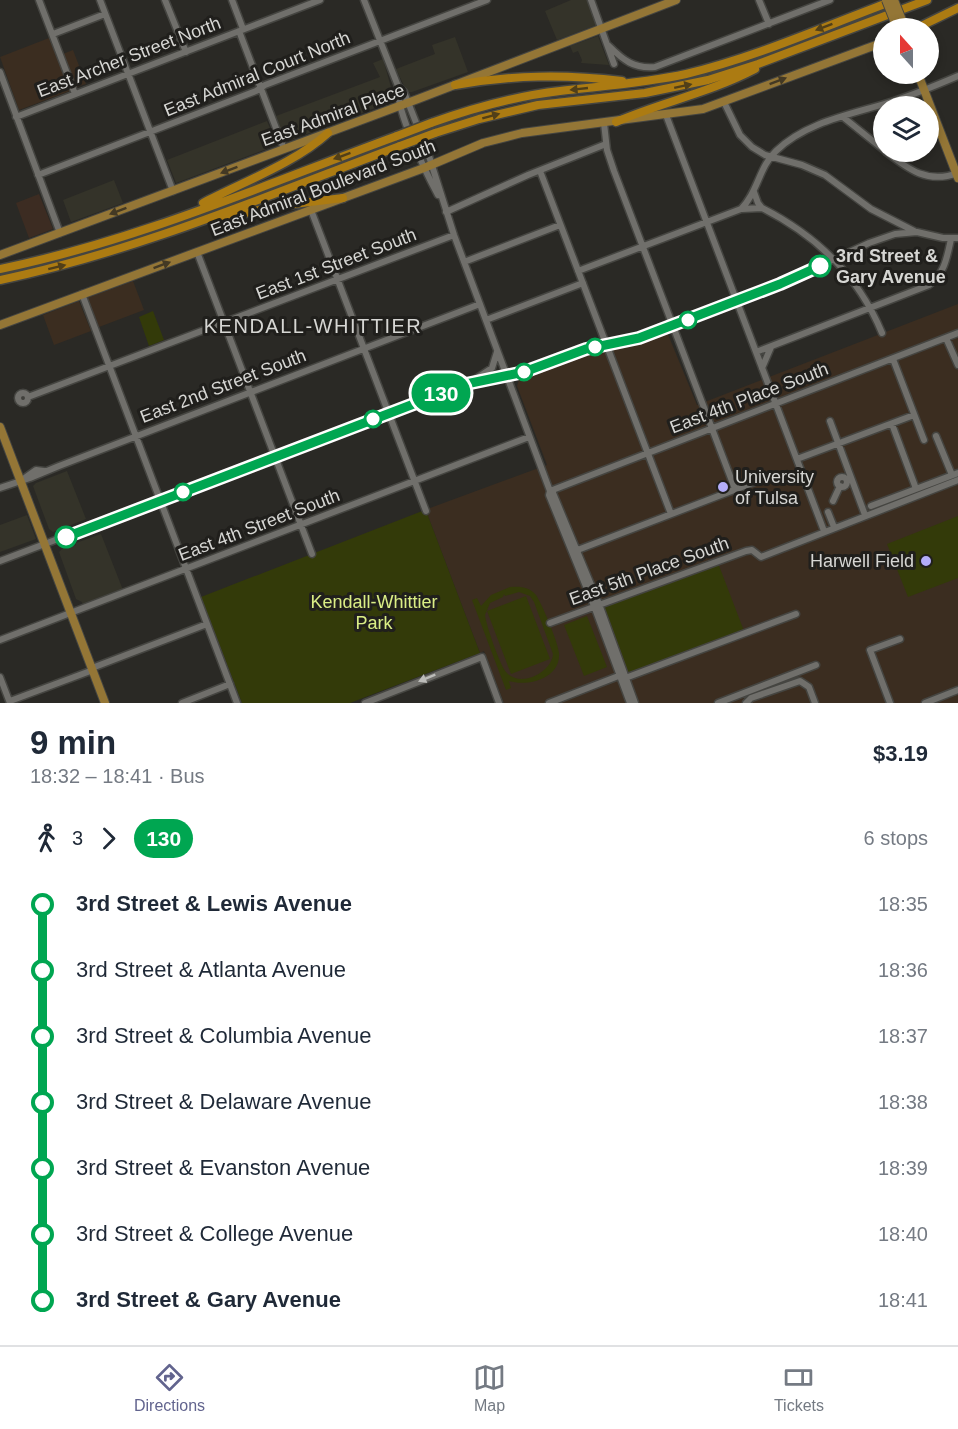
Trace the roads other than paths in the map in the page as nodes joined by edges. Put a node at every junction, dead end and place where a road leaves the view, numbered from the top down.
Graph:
1 (39, 0) edge
2 (100, 0) edge
3 (165, 0) edge
4 (232, 0) edge
5 (298, 0) edge
6 (320, 0) edge
7 (364, 0) edge
8 (488, 0) edge
9 (591, 0) edge
10 (676, 0) edge
11 (759, 0) edge
12 (830, 0) edge
13 (886, 0) edge
14 (895, 0) edge
15 (927, 0) edge
16 (658, 3) edge
17 (301, 8) junction
18 (958, 8) edge
19 (105, 14) junction
20 (896, 18) edge
21 (899, 18) edge
22 (938, 18) edge
23 (769, 24) junction
24 (603, 28) junction
25 (241, 30) junction
26 (52, 34) junction
27 (380, 41) junction
28 (609, 46) junction
29 (873, 46) edge
30 (186, 52) junction
31 (781, 55) junction
32 (614, 64) dead end
33 (0, 72) edge
34 (129, 74) junction
35 (958, 76) edge
36 (637, 83) junction
37 (922, 84) edge
38 (455, 85) junction
39 (398, 86) junction
40 (260, 88) junction
41 (924, 89) junction
42 (75, 94) junction
43 (409, 102) junction
44 (724, 102) junction
45 (400, 105) junction
46 (666, 115) junction
47 (16, 117) junction
48 (843, 117) junction
49 (616, 122) junction
50 (604, 123) junction
51 (151, 132) junction
52 (328, 133) junction
53 (873, 141) edge
54 (606, 144) junction
55 (284, 149) junction
56 (771, 156) junction
57 (902, 162) edge
58 (428, 166) junction
59 (540, 171) junction
60 (958, 174) edge
61 (38, 176) junction
62 (173, 190) junction
63 (754, 192) junction
64 (342, 198) junction
65 (762, 208) junction
66 (741, 209) junction
67 (312, 210) junction
68 (446, 212) junction
69 (174, 219) junction
70 (198, 222) junction
71 (706, 222) junction
72 (560, 225) junction
73 (917, 232) junction
74 (60, 233) junction
75 (454, 235) junction
76 (955, 238) edge
77 (642, 247) junction
78 (197, 252) junction
79 (0, 254) edge
80 (835, 259) junction
81 (464, 262) junction
82 (0, 269) edge
83 (578, 272) junction
84 (338, 279) junction
85 (0, 280) edge
86 (583, 283) junction
87 (82, 294) junction
88 (736, 301) junction
89 (480, 304) junction
90 (871, 308) junction
91 (486, 321) junction
92 (224, 323) junction
93 (0, 325) edge
94 (673, 326) junction
95 (882, 333) dead end
96 (958, 333) edge
97 (946, 338) junction
98 (606, 344) junction
99 (772, 346) junction
100 (364, 348) junction
101 (498, 351) junction
102 (756, 352) junction
103 (892, 359) junction
104 (958, 364) edge
105 (109, 367) junction
106 (762, 368) junction
107 (507, 376) junction
108 (466, 384) junction
109 (250, 392) junction
110 (28, 397) dead end
111 (776, 404) junction
112 (389, 413) junction
113 (914, 415) junction
114 (830, 421) dead end
115 (892, 423) junction
116 (0, 427) edge
117 (712, 429) junction
118 (135, 436) junction
119 (936, 436) dead end
120 (529, 437) junction
121 (924, 440) dead end
122 (838, 443) junction
123 (647, 453) junction
124 (275, 457) junction
125 (797, 459) junction
126 (955, 474) edge
127 (768, 477) dead end
128 (849, 479) junction
129 (22, 480) junction
130 (958, 480) edge
131 (415, 481) junction
132 (915, 486) dead end
133 (0, 488) edge
134 (735, 489) junction
135 (550, 491) junction
136 (160, 500) junction
137 (833, 501) dead end
138 (872, 506) dead end
139 (426, 511) dead end
140 (671, 514) junction
141 (818, 515) junction
142 (866, 515) junction
143 (301, 525) junction
144 (834, 527) junction
145 (824, 531) junction
146 (46, 544) junction
147 (575, 551) junction
148 (312, 554) dead end
149 (0, 561) edge
150 (186, 569) junction
151 (597, 605) junction
152 (72, 614) junction
153 (795, 614) dead end
154 (550, 623) dead end
155 (207, 624) junction
156 (900, 639) dead end
157 (0, 640) edge
158 (816, 665) dead end
159 (92, 669) junction
160 (0, 676) edge
161 (624, 676) junction
162 (230, 684) junction
163 (958, 690) edge
164 (10, 702) edge
165 (105, 703) edge
166 (182, 703) edge
167 (237, 703) edge
168 (367, 703) edge
169 (499, 703) edge
170 (549, 703) edge
171 (630, 703) edge
172 (635, 703) edge
173 (718, 703) edge
174 (746, 703) edge
175 (815, 703) edge
176 (890, 703) edge
177 (925, 703) edge

1 - 26 street
2 - 19 street
3 - 30 street
4 - 25 street
5 - 17 street
6 - 17 street, East Archer Street North
7 - 27 street
8 - 27 street, East Admiral Court North
9 - 24 street
10 - 16 main road, East Admiral Place
11 - 23 street
12 - 23 street
13 - 20 main road, bridge
14 - 21 main road, bridge
14 -> 36 highway
15 - 31 highway
16 - 24 main road, East Admiral Place
17 - 25 street, East Archer Street North
18 - 22 highway
19 - 26 street
19 - 34 street
23 - 28 street
24 - 28 street
24 - 38 main road, East Admiral Place
25 - 30 street, East Archer Street North
25 - 40 street
26 - 42 street
27 - 39 street
27 - 40 street, East Admiral Court North
28 - 32 street
44 -> 29 main road
30 - 34 street, East Archer Street North
31 - 49 highway
70 -> 31 highway, bridge
33 - 47 street
34 - 42 street, East Archer Street North
34 - 51 street
35 - 41 street
36 - 38 highway
36 -> 69 highway, bridge
37 - 41 main road
38 - 43 main road, East Admiral Place
39 - 43 street
39 - 45 street
40 - 51 street, East Admiral Court North
40 - 55 street
41 - 48 street
41 - 60 main road
42 - 47 street, East Archer Street North
43 - 45 main road, East Admiral Place
43 - 58 street
44 - 46 main road
44 - 56 street
45 - 52 main road, East Admiral Place
45 - 58 street
46 - 49 main road, East Admiral Boulevard South
46 - 71 street
47 - 61 street
48 - 53 street
48 - 56 street
49 - 50 main road, East Admiral Boulevard South
50 - 54 street
50 - 58 main road, East Admiral Boulevard South
51 - 61 street, East Admiral Court North
51 - 62 street
52 - 55 main road, East Admiral Place
52 - 69 highway
54 - 59 street
54 - 77 street
55 -> 62 main road, East Admiral Place
56 - 63 street
56 - 73 street
57 - 60 street
58 - 64 main road, East Admiral Boulevard South
58 - 68 street
59 - 68 street
59 - 72 street
61 - 74 street
62 -> 74 main road, East Admiral Place
63 - 65 street
63 - 66 street
64 - 67 main road, East Admiral Boulevard South
64 - 70 highway
65 - 66 street
65 - 80 street
66 - 71 street
67 - 78 main road, East Admiral Boulevard South
67 - 84 street
68 - 75 street
69 - 82 highway
85 -> 70 highway
71 - 77 street
71 - 88 street
72 - 81 street
72 - 83 street
73 - 76 street
73 - 80 street
74 - 79 main road, East Admiral Place
75 - 81 street
75 - 84 street, East 1st Street South
76 - 90 street
77 - 83 street
77 - 94 street
87 -> 78 main road, East Admiral Boulevard South
78 - 92 street
80 - 88 street
80 - 90 street
81 - 89 street
83 - 86 street
84 - 92 street, East 1st Street South
84 - 100 street
86 - 91 street
86 - 98 street
87 - 93 main road, East Admiral Boulevard South
87 - 105 street
88 - 94 street
88 - 102 street
89 - 91 street
89 - 100 street, East 2nd Street South
90 - 95 street
90 - 99 street
91 - 101 street
92 - 105 street, East 1st Street South
92 - 109 street
94 - 98 street
94 - 117 street
96 - 97 street, East 4th Place South
97 - 103 street, East 4th Place South
97 - 104 street
98 - 107 street
98 - 123 street
99 - 102 street
99 - 106 street
100 - 109 street, East 2nd Street South
100 - 112 street
101 - 107 street
101 - 108 street
102 - 106 street
103 - 111 street, East 4th Place South
103 - 113 street
105 - 110 street, East 1st Street South
105 - 118 street
106 - 111 street
107 - 108 street
107 - 120 street
108 - 112 street
109 - 118 street, East 2nd Street South
109 - 124 street
111 - 117 street, East 4th Place South
111 - 125 street
112 - 124 street
112 - 131 street
113 - 115 street
113 - 121 street
114 - 122 street
115 - 122 street
115 - 132 street
116 - 129 main road
117 - 123 street, East 4th Place South
117 - 134 street
118 - 129 street, East 2nd Street South
118 - 136 street
119 - 126 street
120 - 131 street, East 4th Street South
120 - 135 street
122 - 125 street
122 - 128 street
123 - 135 street, East 4th Place South
123 - 140 street
124 - 136 street
124 - 143 street
125 - 141 street
126 - 138 street
127 - 134 street
128 - 137 street
128 - 142 street
129 - 133 street, East 2nd Street South
129 - 146 main road
130 - 142 street, East 5th Place South
131 - 139 street
131 - 143 street, East 4th Street South
134 - 140 street
135 - 147 street
136 - 146 street
136 - 150 street
140 - 147 street
141 - 144 street
141 - 145 street
142 - 144 street, East 5th Place South
143 - 148 street
143 - 150 street, East 4th Street South
144 - 145 street, East 5th Place South
145 - 151 street, East 5th Place South
146 - 149 street
146 - 152 main road
147 - 151 street
150 - 152 street, East 4th Street South
150 - 155 street
151 - 154 street, East 5th Place South
151 - 161 street
152 - 157 street, East 4th Street South
152 - 159 main road
153 - 161 street
155 - 159 street
155 - 162 street
156 - 176 street
158 - 173 street
159 - 164 street
159 - 165 main road
160 - 164 street
161 - 170 street
161 - 171 street
161 - 172 street
162 - 166 street
162 - 167 street
163 - 177 street
169 -> 168 street
174 - 175 street

